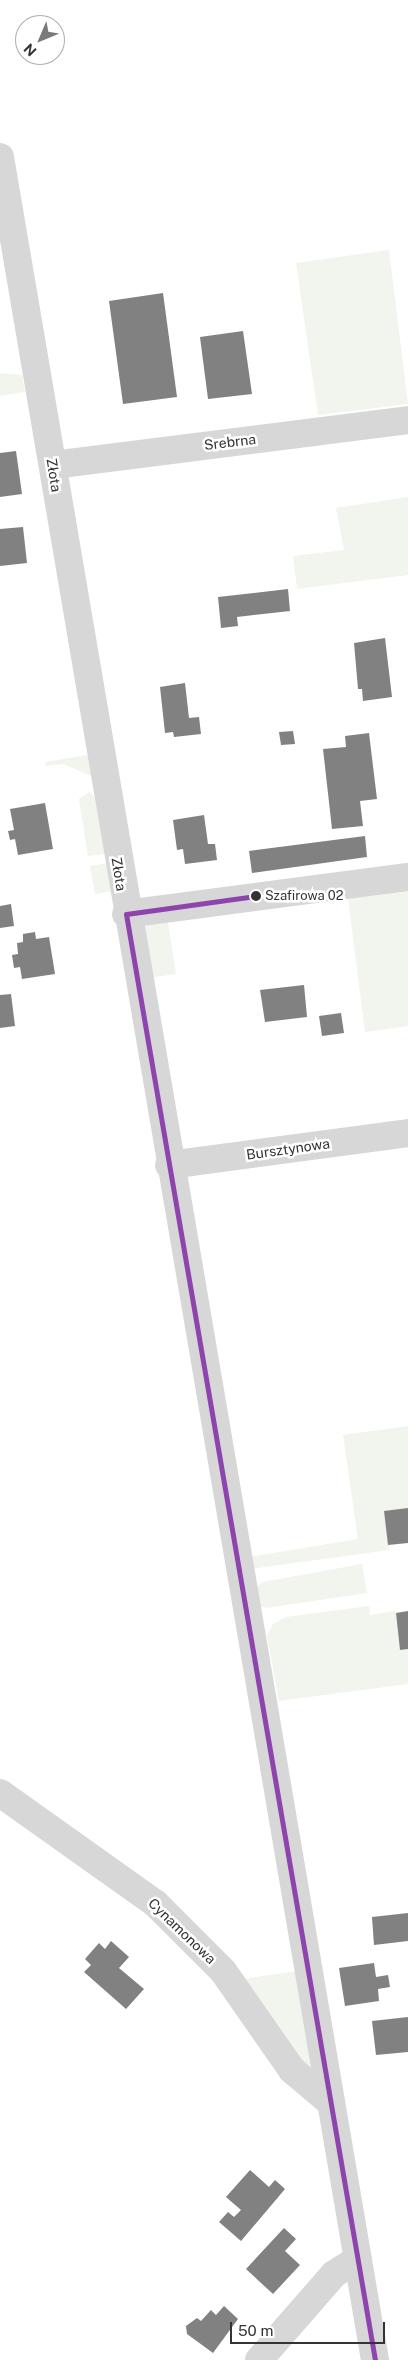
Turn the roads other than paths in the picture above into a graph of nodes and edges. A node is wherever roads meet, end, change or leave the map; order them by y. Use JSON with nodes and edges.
{"nodes":[{"id":1,"x":0,"y":157,"type":"edge"},
{"id":2,"x":408,"y":420,"type":"edge"},
{"id":3,"x":53,"y":465,"type":"junction"},
{"id":4,"x":408,"y":877,"type":"edge"},
{"id":5,"x":126,"y":914,"type":"junction"},
{"id":6,"x":408,"y":1133,"type":"edge"},
{"id":7,"x":169,"y":1165,"type":"junction"},
{"id":8,"x":0,"y":1793,"type":"edge"},
{"id":9,"x":331,"y":2104,"type":"junction"},
{"id":10,"x":358,"y":2259,"type":"junction"},
{"id":11,"x":260,"y":2360,"type":"edge"},
{"id":12,"x":375,"y":2360,"type":"edge"}],
"edges":[{"from":1,"to":3,"type":"street","name":"Złota"},
{"from":2,"to":3,"type":"street","name":"Srebrna"},
{"from":3,"to":5,"type":"street","name":"Złota"},
{"from":4,"to":5,"type":"street"},
{"from":5,"to":7,"type":"street","name":"Złota"},
{"from":6,"to":7,"type":"street","name":"Bursztynowa"},
{"from":7,"to":9,"type":"street","name":"Złota"},
{"from":8,"to":9,"type":"street","name":"Cynamonowa"},
{"from":9,"to":10,"type":"street","name":"Złota"},
{"from":10,"to":11,"type":"street"},
{"from":10,"to":12,"type":"street","name":"Złota"}]}
